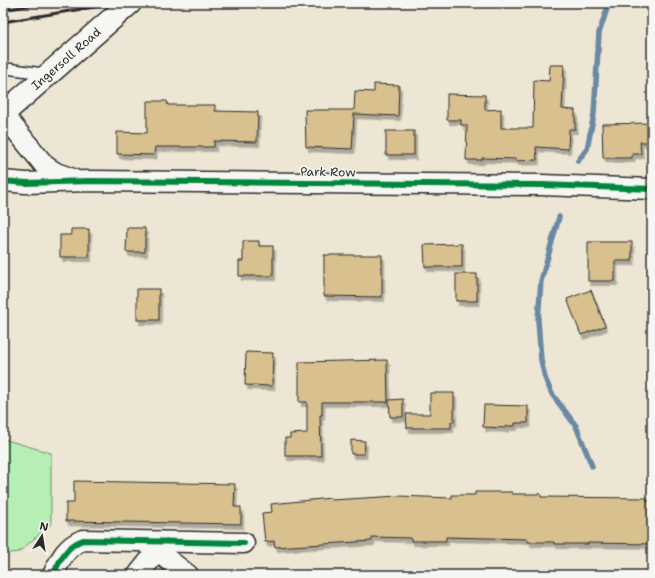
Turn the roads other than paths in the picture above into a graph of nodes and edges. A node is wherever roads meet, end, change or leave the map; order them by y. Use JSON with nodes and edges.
{"nodes":[{"id":1,"x":130,"y":3,"type":"edge"},
{"id":2,"x":3,"y":68,"type":"edge"},
{"id":3,"x":49,"y":74,"type":"junction"},
{"id":4,"x":3,"y":114,"type":"edge"},
{"id":5,"x":3,"y":181,"type":"edge"},
{"id":6,"x":79,"y":181,"type":"junction"},
{"id":7,"x":652,"y":189,"type":"edge"},
{"id":8,"x":244,"y":543,"type":"dead end"},
{"id":9,"x":151,"y":546,"type":"junction"},
{"id":10,"x":53,"y":575,"type":"edge"},
{"id":11,"x":138,"y":575,"type":"edge"},
{"id":12,"x":188,"y":575,"type":"edge"}],
"edges":[{"from":1,"to":3,"type":"main road","name":"Ingersoll Road"},
{"from":2,"to":3,"type":"lane"},
{"from":3,"to":4,"type":"main road","name":"Ingersoll Road"},
{"from":4,"to":6,"type":"street","name":"Park Row"},
{"from":5,"to":6,"type":"street","name":"Park Row"},
{"from":6,"to":7,"type":"street","name":"Park Row"},
{"from":8,"to":9,"type":"street"},
{"from":9,"to":10,"type":"street"},
{"from":9,"to":11,"type":"street"},
{"from":9,"to":12,"type":"street"}]}
